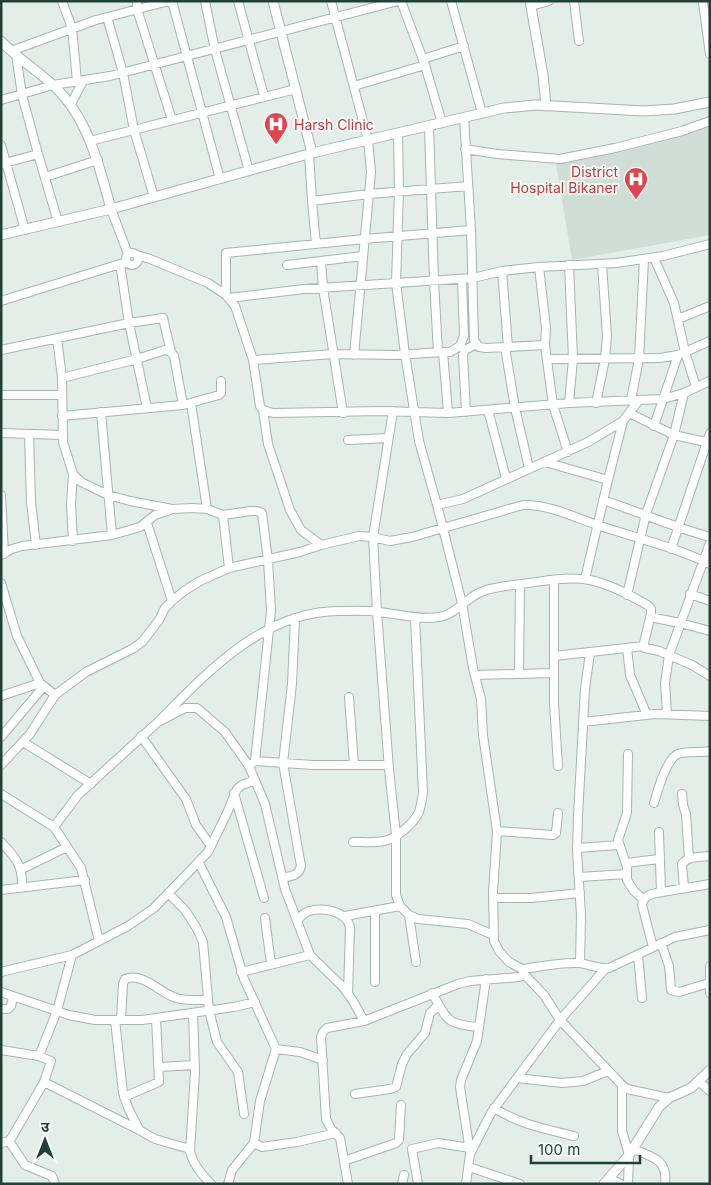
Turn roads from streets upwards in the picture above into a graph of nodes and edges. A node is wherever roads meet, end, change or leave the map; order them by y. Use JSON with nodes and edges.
{"nodes":[{"id":1,"x":62,"y":1,"type":"edge"},
{"id":2,"x":171,"y":1,"type":"edge"},
{"id":3,"x":205,"y":1,"type":"edge"},
{"id":4,"x":238,"y":1,"type":"edge"},
{"id":5,"x":273,"y":1,"type":"edge"},
{"id":6,"x":331,"y":1,"type":"edge"},
{"id":7,"x":400,"y":1,"type":"edge"},
{"id":8,"x":451,"y":1,"type":"edge"},
{"id":9,"x":549,"y":1,"type":"edge"},
{"id":10,"x":574,"y":1,"type":"edge"},
{"id":11,"x":703,"y":2,"type":"edge"},
{"id":12,"x":530,"y":4,"type":"edge"},
{"id":13,"x":137,"y":5,"type":"edge"},
{"id":14,"x":710,"y":11,"type":"edge"},
{"id":15,"x":107,"y":17,"type":"junction"},
{"id":16,"x":336,"y":17,"type":"junction"},
{"id":17,"x":72,"y":28,"type":"junction"},
{"id":18,"x":281,"y":31,"type":"junction"},
{"id":19,"x":1,"y":41,"type":"edge"},
{"id":20,"x":248,"y":41,"type":"junction"},
{"id":21,"x":579,"y":41,"type":"dead end"},
{"id":22,"x":464,"y":46,"type":"junction"},
{"id":23,"x":215,"y":50,"type":"junction"},
{"id":24,"x":13,"y":53,"type":"junction"},
{"id":25,"x":710,"y":54,"type":"edge"},
{"id":26,"x":187,"y":57,"type":"junction"},
{"id":27,"x":424,"y":62,"type":"junction"},
{"id":28,"x":153,"y":65,"type":"junction"},
{"id":29,"x":123,"y":73,"type":"junction"},
{"id":30,"x":80,"y":81,"type":"junction"},
{"id":31,"x":53,"y":86,"type":"junction"},
{"id":32,"x":354,"y":86,"type":"junction"},
{"id":33,"x":296,"y":89,"type":"junction"},
{"id":34,"x":22,"y":95,"type":"junction"},
{"id":35,"x":264,"y":96,"type":"junction"},
{"id":36,"x":1,"y":100,"type":"edge"},
{"id":37,"x":709,"y":102,"type":"edge"},
{"id":38,"x":71,"y":104,"type":"junction"},
{"id":39,"x":232,"y":105,"type":"junction"},
{"id":40,"x":546,"y":106,"type":"junction"},
{"id":41,"x":201,"y":112,"type":"junction"},
{"id":42,"x":482,"y":113,"type":"junction"},
{"id":43,"x":464,"y":118,"type":"junction"},
{"id":44,"x":172,"y":120,"type":"junction"},
{"id":45,"x":710,"y":121,"type":"edge"},
{"id":46,"x":442,"y":122,"type":"junction"},
{"id":47,"x":429,"y":126,"type":"junction"},
{"id":48,"x":134,"y":130,"type":"junction"},
{"id":49,"x":398,"y":133,"type":"junction"},
{"id":50,"x":368,"y":140,"type":"junction"},
{"id":51,"x":90,"y":141,"type":"junction"},
{"id":52,"x":1,"y":145,"type":"edge"},
{"id":53,"x":466,"y":149,"type":"junction"},
{"id":54,"x":310,"y":153,"type":"junction"},
{"id":55,"x":38,"y":154,"type":"junction"},
{"id":56,"x":98,"y":160,"type":"junction"},
{"id":57,"x":4,"y":164,"type":"edge"},
{"id":58,"x":249,"y":170,"type":"junction"},
{"id":59,"x":45,"y":177,"type":"junction"},
{"id":60,"x":220,"y":179,"type":"junction"},
{"id":61,"x":468,"y":186,"type":"junction"},
{"id":62,"x":430,"y":188,"type":"junction"},
{"id":63,"x":399,"y":191,"type":"junction"},
{"id":64,"x":369,"y":194,"type":"junction"},
{"id":65,"x":154,"y":197,"type":"junction"},
{"id":66,"x":312,"y":201,"type":"junction"},
{"id":67,"x":111,"y":209,"type":"junction"},
{"id":68,"x":58,"y":222,"type":"junction"},
{"id":69,"x":26,"y":230,"type":"junction"},
{"id":70,"x":471,"y":230,"type":"junction"},
{"id":71,"x":433,"y":233,"type":"junction"},
{"id":72,"x":1,"y":236,"type":"edge"},
{"id":73,"x":398,"y":236,"type":"junction"},
{"id":74,"x":364,"y":239,"type":"junction"},
{"id":75,"x":316,"y":244,"type":"junction"},
{"id":76,"x":709,"y":246,"type":"edge"},
{"id":77,"x":363,"y":256,"type":"junction"},
{"id":78,"x":654,"y":258,"type":"junction"},
{"id":79,"x":644,"y":259,"type":"junction"},
{"id":80,"x":125,"y":260,"type":"junction"},
{"id":81,"x":321,"y":262,"type":"junction"},
{"id":82,"x":602,"y":264,"type":"junction"},
{"id":83,"x":287,"y":265,"type":"dead end"},
{"id":84,"x":569,"y":265,"type":"junction"},
{"id":85,"x":539,"y":267,"type":"junction"},
{"id":86,"x":502,"y":271,"type":"junction"},
{"id":87,"x":473,"y":278,"type":"junction"},
{"id":88,"x":462,"y":279,"type":"junction"},
{"id":89,"x":434,"y":281,"type":"junction"},
{"id":90,"x":396,"y":283,"type":"junction"},
{"id":91,"x":361,"y":285,"type":"junction"},
{"id":92,"x":323,"y":288,"type":"junction"},
{"id":93,"x":227,"y":296,"type":"junction"},
{"id":94,"x":1,"y":301,"type":"edge"},
{"id":95,"x":710,"y":306,"type":"edge"},
{"id":96,"x":678,"y":319,"type":"junction"},
{"id":97,"x":129,"y":323,"type":"junction"},
{"id":98,"x":57,"y":338,"type":"junction"},
{"id":99,"x":710,"y":341,"type":"edge"},
{"id":100,"x":476,"y":344,"type":"junction"},
{"id":101,"x":545,"y":345,"type":"junction"},
{"id":102,"x":506,"y":347,"type":"junction"},
{"id":103,"x":1,"y":350,"type":"edge"},
{"id":104,"x":171,"y":352,"type":"junction"},
{"id":105,"x":441,"y":352,"type":"junction"},
{"id":106,"x":333,"y":354,"type":"junction"},
{"id":107,"x":405,"y":354,"type":"junction"},
{"id":108,"x":681,"y":354,"type":"junction"},
{"id":109,"x":354,"y":355,"type":"junction"},
{"id":110,"x":137,"y":359,"type":"junction"},
{"id":111,"x":547,"y":359,"type":"junction"},
{"id":112,"x":573,"y":359,"type":"junction"},
{"id":113,"x":605,"y":359,"type":"junction"},
{"id":114,"x":639,"y":359,"type":"junction"},
{"id":115,"x":253,"y":360,"type":"junction"},
{"id":116,"x":62,"y":378,"type":"junction"},
{"id":117,"x":710,"y":380,"type":"edge"},
{"id":118,"x":221,"y":381,"type":"dead end"},
{"id":119,"x":696,"y":387,"type":"junction"},
{"id":120,"x":684,"y":393,"type":"junction"},
{"id":121,"x":1,"y":395,"type":"edge"},
{"id":122,"x":61,"y":395,"type":"junction"},
{"id":123,"x":663,"y":399,"type":"junction"},
{"id":124,"x":635,"y":400,"type":"junction"},
{"id":125,"x":596,"y":402,"type":"junction"},
{"id":126,"x":570,"y":403,"type":"junction"},
{"id":127,"x":187,"y":404,"type":"junction"},
{"id":128,"x":553,"y":405,"type":"junction"},
{"id":129,"x":147,"y":408,"type":"junction"},
{"id":130,"x":516,"y":408,"type":"junction"},
{"id":131,"x":263,"y":410,"type":"junction"},
{"id":132,"x":488,"y":410,"type":"junction"},
{"id":133,"x":393,"y":411,"type":"junction"},
{"id":134,"x":101,"y":412,"type":"junction"},
{"id":135,"x":414,"y":412,"type":"junction"},
{"id":136,"x":466,"y":412,"type":"junction"},
{"id":137,"x":343,"y":413,"type":"junction"},
{"id":138,"x":448,"y":413,"type":"junction"},
{"id":139,"x":629,"y":413,"type":"junction"},
{"id":140,"x":62,"y":416,"type":"junction"},
{"id":141,"x":623,"y":420,"type":"junction"},
{"id":142,"x":654,"y":426,"type":"junction"},
{"id":143,"x":1,"y":433,"type":"edge"},
{"id":144,"x":710,"y":433,"type":"edge"},
{"id":145,"x":29,"y":434,"type":"junction"},
{"id":146,"x":62,"y":435,"type":"junction"},
{"id":147,"x":674,"y":435,"type":"junction"},
{"id":148,"x":388,"y":438,"type":"junction"},
{"id":149,"x":348,"y":440,"type":"dead end"},
{"id":150,"x":708,"y":443,"type":"edge"},
{"id":151,"x":568,"y":452,"type":"junction"},
{"id":152,"x":545,"y":462,"type":"junction"},
{"id":153,"x":529,"y":468,"type":"junction"},
{"id":154,"x":73,"y":474,"type":"junction"},
{"id":155,"x":506,"y":478,"type":"junction"},
{"id":156,"x":608,"y":480,"type":"junction"},
{"id":157,"x":1,"y":495,"type":"edge"},
{"id":158,"x":108,"y":495,"type":"junction"},
{"id":159,"x":603,"y":500,"type":"junction"},
{"id":160,"x":437,"y":505,"type":"junction"},
{"id":161,"x":172,"y":509,"type":"junction"},
{"id":162,"x":207,"y":509,"type":"junction"},
{"id":163,"x":646,"y":514,"type":"junction"},
{"id":164,"x":224,"y":516,"type":"junction"},
{"id":165,"x":147,"y":523,"type":"junction"},
{"id":166,"x":596,"y":525,"type":"junction"},
{"id":167,"x":444,"y":528,"type":"junction"},
{"id":168,"x":679,"y":528,"type":"junction"},
{"id":169,"x":112,"y":535,"type":"junction"},
{"id":170,"x":374,"y":537,"type":"junction"},
{"id":171,"x":710,"y":537,"type":"edge"},
{"id":172,"x":640,"y":538,"type":"junction"},
{"id":173,"x":73,"y":541,"type":"junction"},
{"id":174,"x":710,"y":543,"type":"edge"},
{"id":175,"x":321,"y":544,"type":"junction"},
{"id":176,"x":36,"y":545,"type":"junction"},
{"id":177,"x":672,"y":549,"type":"junction"},
{"id":178,"x":3,"y":554,"type":"edge"},
{"id":179,"x":268,"y":560,"type":"junction"},
{"id":180,"x":706,"y":562,"type":"edge"},
{"id":181,"x":229,"y":568,"type":"junction"},
{"id":182,"x":554,"y":580,"type":"junction"},
{"id":183,"x":585,"y":580,"type":"junction"},
{"id":184,"x":1,"y":583,"type":"edge"},
{"id":185,"x":520,"y":584,"type":"junction"},
{"id":186,"x":690,"y":594,"type":"junction"},
{"id":187,"x":627,"y":595,"type":"junction"},
{"id":188,"x":172,"y":601,"type":"junction"},
{"id":189,"x":710,"y":602,"type":"edge"},
{"id":190,"x":462,"y":603,"type":"junction"},
{"id":191,"x":376,"y":612,"type":"junction"},
{"id":192,"x":415,"y":617,"type":"junction"},
{"id":193,"x":650,"y":617,"type":"junction"},
{"id":194,"x":294,"y":618,"type":"junction"},
{"id":195,"x":680,"y":623,"type":"junction"},
{"id":196,"x":270,"y":627,"type":"junction"},
{"id":197,"x":710,"y":631,"type":"edge"},
{"id":198,"x":644,"y":646,"type":"junction"},
{"id":199,"x":627,"y":648,"type":"junction"},
{"id":200,"x":590,"y":653,"type":"junction"},
{"id":201,"x":669,"y":655,"type":"junction"},
{"id":202,"x":554,"y":656,"type":"junction"},
{"id":203,"x":519,"y":672,"type":"junction"},
{"id":204,"x":554,"y":673,"type":"junction"},
{"id":205,"x":475,"y":674,"type":"junction"},
{"id":206,"x":710,"y":676,"type":"edge"},
{"id":207,"x":42,"y":684,"type":"junction"},
{"id":208,"x":55,"y":695,"type":"junction"},
{"id":209,"x":1,"y":696,"type":"edge"},
{"id":210,"x":349,"y":697,"type":"dead end"},
{"id":211,"x":667,"y":714,"type":"junction"},
{"id":212,"x":647,"y":715,"type":"junction"},
{"id":213,"x":710,"y":716,"type":"edge"},
{"id":214,"x":158,"y":722,"type":"junction"},
{"id":215,"x":583,"y":722,"type":"junction"},
{"id":216,"x":141,"y":736,"type":"junction"},
{"id":217,"x":1,"y":737,"type":"edge"},
{"id":218,"x":23,"y":742,"type":"junction"},
{"id":219,"x":710,"y":751,"type":"edge"},
{"id":220,"x":628,"y":754,"type":"dead end"},
{"id":221,"x":252,"y":763,"type":"junction"},
{"id":222,"x":283,"y":763,"type":"junction"},
{"id":223,"x":1,"y":765,"type":"edge"},
{"id":224,"x":354,"y":765,"type":"junction"},
{"id":225,"x":388,"y":765,"type":"junction"},
{"id":226,"x":558,"y":766,"type":"dead end"},
{"id":227,"x":255,"y":780,"type":"junction"},
{"id":228,"x":91,"y":784,"type":"junction"},
{"id":229,"x":1,"y":794,"type":"edge"},
{"id":230,"x":234,"y":794,"type":"junction"},
{"id":231,"x":682,"y":794,"type":"dead end"},
{"id":232,"x":654,"y":803,"type":"dead end"},
{"id":233,"x":558,"y":812,"type":"dead end"},
{"id":234,"x":54,"y":827,"type":"junction"},
{"id":235,"x":497,"y":831,"type":"junction"},
{"id":236,"x":660,"y":832,"type":"dead end"},
{"id":237,"x":396,"y":836,"type":"junction"},
{"id":238,"x":1,"y":842,"type":"edge"},
{"id":239,"x":353,"y":842,"type":"dead end"},
{"id":240,"x":619,"y":845,"type":"junction"},
{"id":241,"x":211,"y":846,"type":"junction"},
{"id":242,"x":67,"y":847,"type":"junction"},
{"id":243,"x":578,"y":848,"type":"junction"},
{"id":244,"x":710,"y":856,"type":"edge"},
{"id":245,"x":689,"y":858,"type":"junction"},
{"id":246,"x":659,"y":860,"type":"junction"},
{"id":247,"x":199,"y":863,"type":"junction"},
{"id":248,"x":626,"y":863,"type":"junction"},
{"id":249,"x":22,"y":869,"type":"junction"},
{"id":250,"x":627,"y":874,"type":"junction"},
{"id":251,"x":579,"y":877,"type":"junction"},
{"id":252,"x":282,"y":878,"type":"junction"},
{"id":253,"x":85,"y":880,"type":"junction"},
{"id":254,"x":710,"y":884,"type":"edge"},
{"id":255,"x":22,"y":887,"type":"junction"},
{"id":256,"x":684,"y":888,"type":"junction"},
{"id":257,"x":1,"y":890,"type":"edge"},
{"id":258,"x":661,"y":892,"type":"junction"},
{"id":259,"x":168,"y":893,"type":"junction"},
{"id":260,"x":580,"y":893,"type":"junction"},
{"id":261,"x":264,"y":898,"type":"dead end"},
{"id":262,"x":493,"y":898,"type":"junction"},
{"id":263,"x":643,"y":899,"type":"junction"},
{"id":264,"x":400,"y":906,"type":"junction"},
{"id":265,"x":375,"y":911,"type":"junction"},
{"id":266,"x":409,"y":915,"type":"junction"},
{"id":267,"x":345,"y":916,"type":"junction"},
{"id":268,"x":264,"y":918,"type":"dead end"},
{"id":269,"x":297,"y":921,"type":"junction"},
{"id":270,"x":710,"y":930,"type":"edge"},
{"id":271,"x":492,"y":935,"type":"junction"},
{"id":272,"x":99,"y":941,"type":"junction"},
{"id":273,"x":661,"y":943,"type":"junction"},
{"id":274,"x":653,"y":947,"type":"junction"},
{"id":275,"x":72,"y":955,"type":"junction"},
{"id":276,"x":310,"y":955,"type":"junction"},
{"id":277,"x":638,"y":955,"type":"junction"},
{"id":278,"x":416,"y":962,"type":"dead end"},
{"id":279,"x":580,"y":963,"type":"junction"},
{"id":280,"x":271,"y":964,"type":"junction"},
{"id":281,"x":710,"y":966,"type":"edge"},
{"id":282,"x":606,"y":968,"type":"junction"},
{"id":283,"x":1,"y":972,"type":"edge"},
{"id":284,"x":241,"y":972,"type":"junction"},
{"id":285,"x":524,"y":972,"type":"junction"},
{"id":286,"x":486,"y":979,"type":"junction"},
{"id":287,"x":375,"y":982,"type":"dead end"},
{"id":288,"x":709,"y":983,"type":"edge"},
{"id":289,"x":1,"y":992,"type":"edge"},
{"id":290,"x":432,"y":993,"type":"junction"},
{"id":291,"x":710,"y":993,"type":"edge"},
{"id":292,"x":348,"y":994,"type":"junction"},
{"id":293,"x":13,"y":997,"type":"junction"},
{"id":294,"x":642,"y":998,"type":"dead end"},
{"id":295,"x":208,"y":1000,"type":"junction"},
{"id":296,"x":255,"y":1002,"type":"junction"},
{"id":297,"x":439,"y":1005,"type":"junction"},
{"id":298,"x":1,"y":1009,"type":"edge"},
{"id":299,"x":209,"y":1010,"type":"junction"},
{"id":300,"x":57,"y":1011,"type":"junction"},
{"id":301,"x":194,"y":1013,"type":"junction"},
{"id":302,"x":156,"y":1018,"type":"junction"},
{"id":303,"x":118,"y":1020,"type":"junction"},
{"id":304,"x":560,"y":1020,"type":"junction"},
{"id":305,"x":364,"y":1021,"type":"junction"},
{"id":306,"x":478,"y":1027,"type":"junction"},
{"id":307,"x":276,"y":1049,"type":"junction"},
{"id":308,"x":1,"y":1050,"type":"edge"},
{"id":309,"x":40,"y":1056,"type":"junction"},
{"id":310,"x":323,"y":1060,"type":"junction"},
{"id":311,"x":195,"y":1065,"type":"junction"},
{"id":312,"x":159,"y":1067,"type":"junction"},
{"id":313,"x":710,"y":1070,"type":"edge"},
{"id":314,"x":608,"y":1071,"type":"junction"},
{"id":315,"x":517,"y":1078,"type":"junction"},
{"id":316,"x":698,"y":1081,"type":"junction"},
{"id":317,"x":44,"y":1082,"type":"junction"},
{"id":318,"x":622,"y":1085,"type":"junction"},
{"id":319,"x":710,"y":1092,"type":"edge"},
{"id":320,"x":355,"y":1094,"type":"dead end"},
{"id":321,"x":124,"y":1096,"type":"junction"},
{"id":322,"x":669,"y":1098,"type":"junction"},
{"id":323,"x":401,"y":1105,"type":"dead end"},
{"id":324,"x":494,"y":1108,"type":"junction"},
{"id":325,"x":244,"y":1114,"type":"dead end"},
{"id":326,"x":140,"y":1130,"type":"junction"},
{"id":327,"x":336,"y":1132,"type":"junction"},
{"id":328,"x":574,"y":1136,"type":"dead end"},
{"id":329,"x":5,"y":1142,"type":"edge"},
{"id":330,"x":254,"y":1143,"type":"junction"},
{"id":331,"x":190,"y":1149,"type":"junction"},
{"id":332,"x":470,"y":1151,"type":"junction"},
{"id":333,"x":631,"y":1152,"type":"junction"},
{"id":334,"x":344,"y":1161,"type":"junction"},
{"id":335,"x":469,"y":1167,"type":"junction"},
{"id":336,"x":404,"y":1175,"type":"dead end"},
{"id":337,"x":606,"y":1181,"type":"edge"},
{"id":338,"x":55,"y":1184,"type":"edge"},
{"id":339,"x":211,"y":1184,"type":"edge"},
{"id":340,"x":228,"y":1184,"type":"edge"},
{"id":341,"x":348,"y":1184,"type":"edge"},
{"id":342,"x":402,"y":1184,"type":"edge"},
{"id":343,"x":418,"y":1184,"type":"edge"},
{"id":344,"x":466,"y":1184,"type":"edge"},
{"id":345,"x":520,"y":1184,"type":"edge"},
{"id":346,"x":621,"y":1184,"type":"edge"},
{"id":347,"x":628,"y":1184,"type":"edge"},
{"id":348,"x":665,"y":1184,"type":"edge"}],
"edges":[{"from":1,"to":17,"type":"street"},
{"from":2,"to":13,"type":"street"},
{"from":2,"to":26,"type":"street"},
{"from":3,"to":23,"type":"street"},
{"from":4,"to":20,"type":"street"},
{"from":5,"to":18,"type":"street"},
{"from":6,"to":16,"type":"street"},
{"from":7,"to":16,"type":"street"},
{"from":7,"to":27,"type":"street"},
{"from":8,"to":22,"type":"street"},
{"from":9,"to":12,"type":"street"},
{"from":10,"to":21,"type":"street"},
{"from":11,"to":14,"type":"street"},
{"from":11,"to":25,"type":"street"},
{"from":12,"to":40,"type":"street"},
{"from":13,"to":15,"type":"street"},
{"from":13,"to":28,"type":"street"},
{"from":15,"to":17,"type":"street"},
{"from":15,"to":29,"type":"street"},
{"from":16,"to":18,"type":"street"},
{"from":16,"to":32,"type":"street"},
{"from":17,"to":24,"type":"street"},
{"from":17,"to":30,"type":"street"},
{"from":18,"to":20,"type":"street"},
{"from":18,"to":33,"type":"street"},
{"from":19,"to":24,"type":"street"},
{"from":20,"to":23,"type":"street"},
{"from":20,"to":35,"type":"street"},
{"from":22,"to":27,"type":"street"},
{"from":22,"to":42,"type":"street"},
{"from":23,"to":26,"type":"street"},
{"from":23,"to":39,"type":"street"},
{"from":24,"to":31,"type":"street"},
{"from":24,"to":34,"type":"street"},
{"from":26,"to":28,"type":"street"},
{"from":26,"to":41,"type":"street"},
{"from":27,"to":32,"type":"street"},
{"from":27,"to":46,"type":"street"},
{"from":28,"to":29,"type":"street"},
{"from":28,"to":44,"type":"street"},
{"from":29,"to":30,"type":"street"},
{"from":29,"to":48,"type":"street"},
{"from":30,"to":31,"type":"street"},
{"from":30,"to":38,"type":"street"},
{"from":31,"to":34,"type":"street"},
{"from":31,"to":38,"type":"street"},
{"from":32,"to":50,"type":"street"},
{"from":33,"to":35,"type":"street"},
{"from":33,"to":54,"type":"street"},
{"from":34,"to":36,"type":"street"},
{"from":34,"to":55,"type":"street"},
{"from":35,"to":39,"type":"street"},
{"from":37,"to":40,"type":"street"},
{"from":38,"to":51,"type":"street"},
{"from":39,"to":41,"type":"street"},
{"from":39,"to":58,"type":"street"},
{"from":40,"to":42,"type":"street"},
{"from":41,"to":44,"type":"street"},
{"from":41,"to":60,"type":"street"},
{"from":42,"to":43,"type":"street"},
{"from":43,"to":46,"type":"street"},
{"from":43,"to":53,"type":"street"},
{"from":44,"to":48,"type":"street"},
{"from":45,"to":53,"type":"street"},
{"from":46,"to":47,"type":"street"},
{"from":47,"to":49,"type":"street"},
{"from":47,"to":62,"type":"street"},
{"from":48,"to":51,"type":"street"},
{"from":48,"to":65,"type":"street"},
{"from":49,"to":50,"type":"street"},
{"from":49,"to":63,"type":"street"},
{"from":50,"to":54,"type":"street"},
{"from":50,"to":64,"type":"street"},
{"from":51,"to":56,"type":"street"},
{"from":52,"to":57,"type":"street"},
{"from":53,"to":61,"type":"street"},
{"from":54,"to":58,"type":"street"},
{"from":54,"to":66,"type":"street"},
{"from":55,"to":57,"type":"street"},
{"from":55,"to":59,"type":"street"},
{"from":56,"to":59,"type":"street"},
{"from":56,"to":67,"type":"street"},
{"from":57,"to":69,"type":"street"},
{"from":58,"to":60,"type":"street"},
{"from":59,"to":68,"type":"street"},
{"from":60,"to":65,"type":"street"},
{"from":61,"to":62,"type":"street"},
{"from":61,"to":70,"type":"street"},
{"from":62,"to":63,"type":"street"},
{"from":62,"to":71,"type":"street"},
{"from":63,"to":64,"type":"street"},
{"from":63,"to":73,"type":"street"},
{"from":64,"to":66,"type":"street"},
{"from":64,"to":74,"type":"street"},
{"from":65,"to":67,"type":"street"},
{"from":66,"to":75,"type":"street"},
{"from":67,"to":68,"type":"street"},
{"from":67,"to":80,"type":"street"},
{"from":68,"to":69,"type":"street"},
{"from":69,"to":72,"type":"street"},
{"from":70,"to":71,"type":"street"},
{"from":70,"to":87,"type":"street"},
{"from":71,"to":73,"type":"street"},
{"from":71,"to":89,"type":"street"},
{"from":73,"to":74,"type":"street"},
{"from":73,"to":90,"type":"street"},
{"from":74,"to":75,"type":"street"},
{"from":74,"to":77,"type":"street"},
{"from":75,"to":93,"type":"street"},
{"from":76,"to":78,"type":"street"},
{"from":77,"to":81,"type":"street"},
{"from":77,"to":91,"type":"street"},
{"from":78,"to":79,"type":"street"},
{"from":78,"to":96,"type":"street"},
{"from":79,"to":82,"type":"street"},
{"from":79,"to":114,"type":"street"},
{"from":80,"to":93,"type":"street"},
{"from":80,"to":94,"type":"street"},
{"from":80,"to":97,"type":"street"},
{"from":81,"to":83,"type":"street"},
{"from":81,"to":92,"type":"street"},
{"from":82,"to":84,"type":"street"},
{"from":82,"to":113,"type":"street"},
{"from":84,"to":85,"type":"street"},
{"from":84,"to":112,"type":"street"},
{"from":85,"to":86,"type":"street"},
{"from":85,"to":101,"type":"street"},
{"from":86,"to":87,"type":"street"},
{"from":86,"to":102,"type":"street"},
{"from":87,"to":88,"type":"street"},
{"from":87,"to":100,"type":"street"},
{"from":88,"to":89,"type":"street"},
{"from":88,"to":105,"type":"street"},
{"from":89,"to":90,"type":"street"},
{"from":89,"to":105,"type":"street"},
{"from":90,"to":91,"type":"street"},
{"from":90,"to":107,"type":"street"},
{"from":91,"to":92,"type":"street"},
{"from":91,"to":109,"type":"street"},
{"from":92,"to":93,"type":"street"},
{"from":92,"to":106,"type":"street"},
{"from":93,"to":115,"type":"street"},
{"from":95,"to":96,"type":"street"},
{"from":96,"to":108,"type":"street"},
{"from":97,"to":98,"type":"street"},
{"from":97,"to":104,"type":"street"},
{"from":97,"to":110,"type":"street"},
{"from":98,"to":103,"type":"street"},
{"from":98,"to":116,"type":"street"},
{"from":99,"to":108,"type":"street"},
{"from":100,"to":102,"type":"street"},
{"from":100,"to":136,"type":"street"},
{"from":101,"to":102,"type":"street"},
{"from":101,"to":111,"type":"street"},
{"from":102,"to":130,"type":"street"},
{"from":104,"to":110,"type":"street"},
{"from":104,"to":127,"type":"street"},
{"from":105,"to":107,"type":"street"},
{"from":105,"to":138,"type":"street"},
{"from":106,"to":109,"type":"street"},
{"from":106,"to":115,"type":"street"},
{"from":106,"to":137,"type":"street"},
{"from":107,"to":109,"type":"street"},
{"from":107,"to":135,"type":"street"},
{"from":108,"to":114,"type":"street"},
{"from":108,"to":119,"type":"street"},
{"from":108,"to":123,"type":"street"},
{"from":110,"to":116,"type":"street"},
{"from":110,"to":129,"type":"street"},
{"from":111,"to":112,"type":"street"},
{"from":111,"to":128,"type":"street"},
{"from":112,"to":113,"type":"street"},
{"from":112,"to":126,"type":"street"},
{"from":113,"to":114,"type":"street"},
{"from":113,"to":125,"type":"street"},
{"from":114,"to":124,"type":"street"},
{"from":115,"to":131,"type":"street"},
{"from":116,"to":122,"type":"street"},
{"from":117,"to":119,"type":"street"},
{"from":118,"to":127,"type":"street"},
{"from":119,"to":120,"type":"street"},
{"from":120,"to":123,"type":"street"},
{"from":120,"to":147,"type":"street"},
{"from":121,"to":122,"type":"street"},
{"from":122,"to":140,"type":"street"},
{"from":123,"to":124,"type":"street"},
{"from":123,"to":142,"type":"street"},
{"from":124,"to":125,"type":"street"},
{"from":124,"to":139,"type":"street"},
{"from":125,"to":126,"type":"street"},
{"from":126,"to":128,"type":"street"},
{"from":127,"to":129,"type":"street"},
{"from":127,"to":162,"type":"street"},
{"from":128,"to":130,"type":"street"},
{"from":128,"to":151,"type":"street"},
{"from":129,"to":134,"type":"street"},
{"from":130,"to":132,"type":"street"},
{"from":130,"to":153,"type":"street"},
{"from":131,"to":137,"type":"street"},
{"from":131,"to":175,"type":"street"},
{"from":132,"to":136,"type":"street"},
{"from":132,"to":155,"type":"street"},
{"from":133,"to":135,"type":"street"},
{"from":133,"to":137,"type":"street"},
{"from":133,"to":148,"type":"street"},
{"from":134,"to":140,"type":"street"},
{"from":134,"to":158,"type":"street"},
{"from":135,"to":138,"type":"street"},
{"from":135,"to":160,"type":"street"},
{"from":136,"to":138,"type":"street"},
{"from":139,"to":141,"type":"street"},
{"from":139,"to":142,"type":"street"},
{"from":140,"to":146,"type":"street"},
{"from":141,"to":151,"type":"street"},
{"from":141,"to":156,"type":"street"},
{"from":142,"to":147,"type":"street"},
{"from":143,"to":145,"type":"street"},
{"from":144,"to":150,"type":"street"},
{"from":145,"to":146,"type":"street"},
{"from":145,"to":176,"type":"street"},
{"from":146,"to":154,"type":"street"},
{"from":147,"to":150,"type":"street"},
{"from":147,"to":163,"type":"street"},
{"from":148,"to":149,"type":"street"},
{"from":148,"to":170,"type":"street"},
{"from":150,"to":168,"type":"street"},
{"from":151,"to":152,"type":"street"},
{"from":152,"to":153,"type":"street"},
{"from":152,"to":156,"type":"street"},
{"from":153,"to":155,"type":"street"},
{"from":154,"to":158,"type":"street"},
{"from":154,"to":173,"type":"street"},
{"from":155,"to":160,"type":"street"},
{"from":156,"to":159,"type":"street"},
{"from":157,"to":178,"type":"street"},
{"from":158,"to":161,"type":"street"},
{"from":158,"to":169,"type":"street"},
{"from":159,"to":163,"type":"street"},
{"from":159,"to":166,"type":"street"},
{"from":160,"to":167,"type":"street"},
{"from":161,"to":162,"type":"street"},
{"from":161,"to":165,"type":"street"},
{"from":162,"to":164,"type":"street"},
{"from":163,"to":168,"type":"street"},
{"from":163,"to":172,"type":"street"},
{"from":164,"to":179,"type":"street"},
{"from":164,"to":181,"type":"street"},
{"from":165,"to":169,"type":"street"},
{"from":165,"to":188,"type":"street"},
{"from":166,"to":167,"type":"street"},
{"from":166,"to":172,"type":"street"},
{"from":166,"to":183,"type":"street"},
{"from":167,"to":170,"type":"street"},
{"from":167,"to":190,"type":"street"},
{"from":168,"to":171,"type":"street"},
{"from":168,"to":177,"type":"street"},
{"from":169,"to":173,"type":"street"},
{"from":170,"to":175,"type":"street"},
{"from":170,"to":191,"type":"street"},
{"from":172,"to":177,"type":"street"},
{"from":172,"to":187,"type":"street"},
{"from":173,"to":176,"type":"street"},
{"from":174,"to":180,"type":"street"},
{"from":175,"to":179,"type":"street"},
{"from":176,"to":178,"type":"street"},
{"from":177,"to":180,"type":"street"},
{"from":179,"to":181,"type":"street"},
{"from":179,"to":196,"type":"street"},
{"from":180,"to":186,"type":"street"},
{"from":181,"to":188,"type":"street"},
{"from":182,"to":183,"type":"street"},
{"from":182,"to":185,"type":"street"},
{"from":182,"to":202,"type":"street"},
{"from":183,"to":187,"type":"street"},
{"from":184,"to":207,"type":"street"},
{"from":185,"to":190,"type":"street"},
{"from":185,"to":203,"type":"street"},
{"from":186,"to":189,"type":"street"},
{"from":186,"to":195,"type":"street"},
{"from":187,"to":193,"type":"street"},
{"from":188,"to":208,"type":"street"},
{"from":190,"to":192,"type":"street"},
{"from":190,"to":205,"type":"street"},
{"from":191,"to":192,"type":"street"},
{"from":191,"to":194,"type":"street"},
{"from":191,"to":225,"type":"street"},
{"from":192,"to":237,"type":"street"},
{"from":193,"to":195,"type":"street"},
{"from":193,"to":198,"type":"street"},
{"from":194,"to":196,"type":"street"},
{"from":194,"to":222,"type":"street"},
{"from":195,"to":197,"type":"street"},
{"from":195,"to":201,"type":"street"},
{"from":196,"to":214,"type":"street"},
{"from":196,"to":221,"type":"street"},
{"from":198,"to":199,"type":"street"},
{"from":198,"to":201,"type":"street"},
{"from":199,"to":200,"type":"street"},
{"from":199,"to":212,"type":"street"},
{"from":200,"to":202,"type":"street"},
{"from":200,"to":215,"type":"street"},
{"from":201,"to":206,"type":"street"},
{"from":201,"to":211,"type":"street"},
{"from":202,"to":204,"type":"street"},
{"from":203,"to":204,"type":"street"},
{"from":203,"to":205,"type":"street"},
{"from":204,"to":226,"type":"street"},
{"from":205,"to":235,"type":"street"},
{"from":207,"to":208,"type":"street"},
{"from":207,"to":209,"type":"street"},
{"from":207,"to":217,"type":"street"},
{"from":208,"to":218,"type":"street"},
{"from":210,"to":224,"type":"street"},
{"from":211,"to":212,"type":"street"},
{"from":211,"to":213,"type":"street"},
{"from":212,"to":215,"type":"street"},
{"from":214,"to":216,"type":"street"},
{"from":214,"to":221,"type":"street"},
{"from":215,"to":243,"type":"street"},
{"from":216,"to":228,"type":"street"},
{"from":216,"to":241,"type":"street"},
{"from":218,"to":223,"type":"street"},
{"from":218,"to":228,"type":"street"},
{"from":219,"to":232,"type":"street"},
{"from":220,"to":240,"type":"street"},
{"from":221,"to":222,"type":"street"},
{"from":221,"to":227,"type":"street"},
{"from":222,"to":224,"type":"street"},
{"from":222,"to":252,"type":"street"},
{"from":224,"to":225,"type":"street"},
{"from":225,"to":237,"type":"street"},
{"from":227,"to":230,"type":"street"},
{"from":227,"to":252,"type":"street"},
{"from":228,"to":234,"type":"street"},
{"from":229,"to":234,"type":"street"},
{"from":230,"to":241,"type":"street"},
{"from":230,"to":261,"type":"street"},
{"from":231,"to":245,"type":"street"},
{"from":233,"to":235,"type":"street"},
{"from":234,"to":242,"type":"street"},
{"from":235,"to":262,"type":"street"},
{"from":236,"to":246,"type":"street"},
{"from":237,"to":239,"type":"street"},
{"from":237,"to":264,"type":"street"},
{"from":238,"to":249,"type":"street"},
{"from":240,"to":243,"type":"street"},
{"from":240,"to":248,"type":"street"},
{"from":241,"to":247,"type":"street"},
{"from":242,"to":249,"type":"street"},
{"from":242,"to":253,"type":"street"},
{"from":243,"to":251,"type":"street"},
{"from":244,"to":245,"type":"street"},
{"from":245,"to":256,"type":"street"},
{"from":246,"to":248,"type":"street"},
{"from":246,"to":258,"type":"street"},
{"from":247,"to":259,"type":"street"},
{"from":247,"to":284,"type":"street"},
{"from":248,"to":250,"type":"street"},
{"from":249,"to":255,"type":"street"},
{"from":250,"to":251,"type":"street"},
{"from":250,"to":263,"type":"street"},
{"from":251,"to":260,"type":"street"},
{"from":252,"to":269,"type":"street"},
{"from":253,"to":255,"type":"street"},
{"from":253,"to":272,"type":"street"},
{"from":254,"to":256,"type":"street"},
{"from":255,"to":257,"type":"street"},
{"from":256,"to":258,"type":"street"},
{"from":258,"to":263,"type":"street"},
{"from":259,"to":272,"type":"street"},
{"from":259,"to":295,"type":"street"},
{"from":260,"to":262,"type":"street"},
{"from":260,"to":279,"type":"street"},
{"from":262,"to":271,"type":"street"},
{"from":263,"to":274,"type":"street"},
{"from":264,"to":265,"type":"street"},
{"from":264,"to":266,"type":"street"},
{"from":265,"to":267,"type":"street"},
{"from":265,"to":287,"type":"street"},
{"from":266,"to":271,"type":"street"},
{"from":266,"to":278,"type":"street"},
{"from":267,"to":269,"type":"street"},
{"from":267,"to":292,"type":"street"},
{"from":268,"to":280,"type":"street"},
{"from":269,"to":276,"type":"street"},
{"from":270,"to":273,"type":"street"},
{"from":271,"to":285,"type":"street"},
{"from":272,"to":275,"type":"street"},
{"from":273,"to":274,"type":"street"},
{"from":273,"to":288,"type":"street"},
{"from":274,"to":277,"type":"street"},
{"from":275,"to":283,"type":"street"},
{"from":275,"to":300,"type":"street"},
{"from":276,"to":280,"type":"street"},
{"from":276,"to":292,"type":"street"},
{"from":277,"to":282,"type":"street"},
{"from":277,"to":294,"type":"street"},
{"from":279,"to":282,"type":"street"},
{"from":279,"to":285,"type":"street"},
{"from":280,"to":284,"type":"street"},
{"from":281,"to":288,"type":"street"},
{"from":282,"to":304,"type":"street"},
{"from":284,"to":296,"type":"street"},
{"from":285,"to":286,"type":"street"},
{"from":285,"to":304,"type":"street"},
{"from":286,"to":290,"type":"street"},
{"from":286,"to":306,"type":"street"},
{"from":288,"to":291,"type":"street"},
{"from":289,"to":293,"type":"street"},
{"from":290,"to":297,"type":"street"},
{"from":290,"to":305,"type":"street"},
{"from":292,"to":305,"type":"street"},
{"from":293,"to":298,"type":"street"},
{"from":293,"to":300,"type":"street"},
{"from":295,"to":299,"type":"street"},
{"from":295,"to":303,"type":"street"},
{"from":296,"to":299,"type":"street"},
{"from":296,"to":307,"type":"street"},
{"from":297,"to":306,"type":"street"},
{"from":297,"to":320,"type":"street"},
{"from":299,"to":301,"type":"street"},
{"from":299,"to":325,"type":"street"},
{"from":300,"to":303,"type":"street"},
{"from":300,"to":309,"type":"street"},
{"from":301,"to":302,"type":"street"},
{"from":301,"to":311,"type":"street"},
{"from":302,"to":303,"type":"street"},
{"from":302,"to":312,"type":"street"},
{"from":303,"to":321,"type":"street"},
{"from":304,"to":314,"type":"street"},
{"from":304,"to":315,"type":"street"},
{"from":305,"to":310,"type":"street"},
{"from":306,"to":332,"type":"street"},
{"from":307,"to":310,"type":"street"},
{"from":307,"to":330,"type":"street"},
{"from":308,"to":309,"type":"street"},
{"from":309,"to":317,"type":"street"},
{"from":310,"to":327,"type":"street"},
{"from":311,"to":312,"type":"street"},
{"from":311,"to":331,"type":"street"},
{"from":312,"to":321,"type":"street"},
{"from":313,"to":316,"type":"street"},
{"from":314,"to":315,"type":"street"},
{"from":314,"to":318,"type":"street"},
{"from":315,"to":324,"type":"street"},
{"from":316,"to":319,"type":"street"},
{"from":316,"to":322,"type":"street"},
{"from":317,"to":326,"type":"street"},
{"from":317,"to":329,"type":"street"},
{"from":318,"to":322,"type":"street"},
{"from":318,"to":333,"type":"street"},
{"from":321,"to":326,"type":"street"},
{"from":322,"to":333,"type":"street"},
{"from":323,"to":334,"type":"street"},
{"from":324,"to":328,"type":"street"},
{"from":324,"to":332,"type":"street"},
{"from":326,"to":331,"type":"street"},
{"from":327,"to":330,"type":"street"},
{"from":327,"to":334,"type":"street"},
{"from":329,"to":338,"type":"street"},
{"from":330,"to":340,"type":"street"},
{"from":331,"to":339,"type":"street"},
{"from":332,"to":335,"type":"street"},
{"from":332,"to":343,"type":"street"},
{"from":333,"to":337,"type":"street"},
{"from":333,"to":347,"type":"street"},
{"from":333,"to":348,"type":"street"},
{"from":334,"to":341,"type":"street"},
{"from":335,"to":344,"type":"street"},
{"from":335,"to":345,"type":"street"},
{"from":336,"to":342,"type":"street"},
{"from":337,"to":346,"type":"street"}]}
